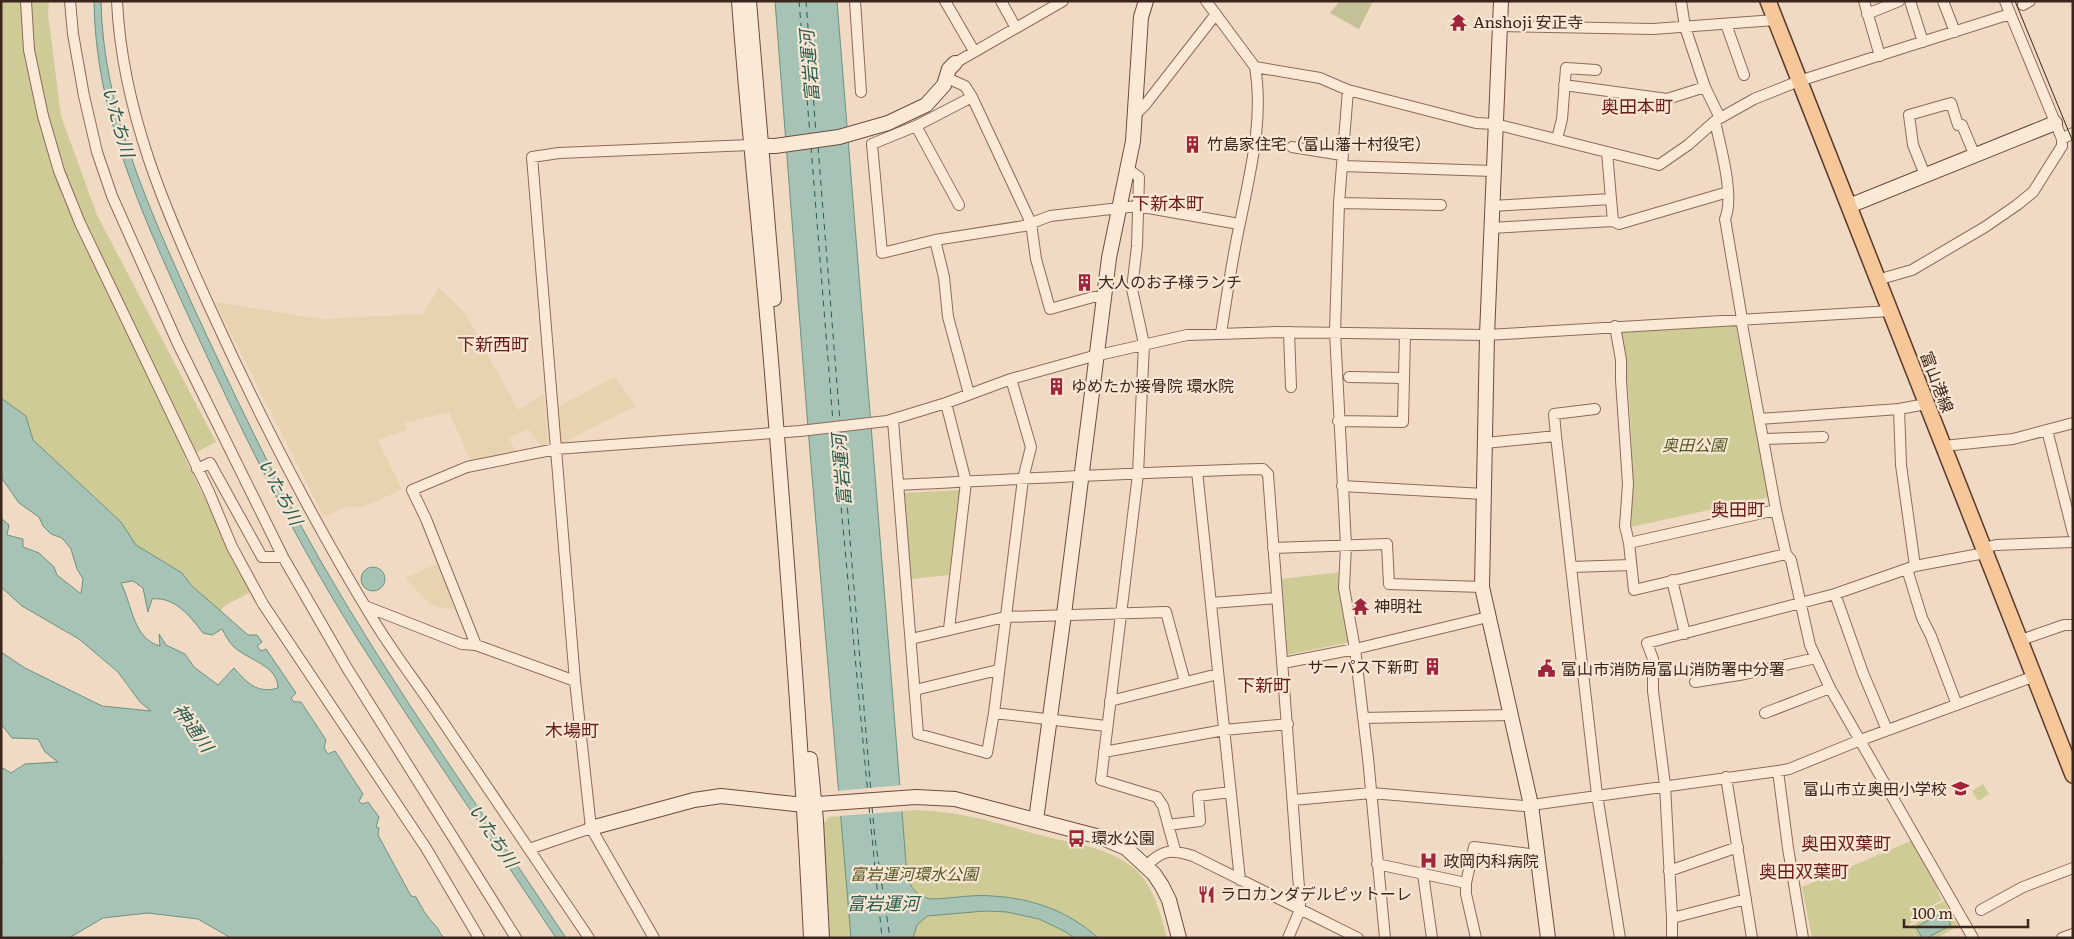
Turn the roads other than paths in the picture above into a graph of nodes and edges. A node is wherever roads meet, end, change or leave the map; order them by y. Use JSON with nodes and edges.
{"nodes":[{"id":1,"x":26,"y":1,"type":"edge"},
{"id":2,"x":70,"y":1,"type":"edge"},
{"id":3,"x":116,"y":1,"type":"edge"},
{"id":4,"x":739,"y":1,"type":"edge"},
{"id":5,"x":750,"y":1,"type":"edge"},
{"id":6,"x":855,"y":1,"type":"edge"},
{"id":7,"x":944,"y":1,"type":"edge"},
{"id":8,"x":1001,"y":1,"type":"edge"},
{"id":9,"x":1146,"y":1,"type":"edge"},
{"id":10,"x":1206,"y":1,"type":"edge"},
{"id":11,"x":1501,"y":1,"type":"edge"},
{"id":12,"x":1681,"y":1,"type":"edge"},
{"id":13,"x":1768,"y":1,"type":"edge"},
{"id":14,"x":1864,"y":1,"type":"edge"},
{"id":15,"x":1899,"y":1,"type":"edge"},
{"id":16,"x":1910,"y":1,"type":"edge"},
{"id":17,"x":1943,"y":1,"type":"edge"},
{"id":18,"x":2005,"y":1,"type":"edge"},
{"id":19,"x":1060,"y":2,"type":"edge"},
{"id":20,"x":1216,"y":14,"type":"junction"},
{"id":21,"x":1867,"y":14,"type":"junction"},
{"id":22,"x":2010,"y":14,"type":"junction"},
{"id":23,"x":1775,"y":20,"type":"junction"},
{"id":24,"x":1726,"y":24,"type":"junction"},
{"id":25,"x":1500,"y":26,"type":"junction"},
{"id":26,"x":1685,"y":27,"type":"junction"},
{"id":27,"x":1016,"y":28,"type":"junction"},
{"id":28,"x":1956,"y":32,"type":"junction"},
{"id":29,"x":1923,"y":42,"type":"junction"},
{"id":30,"x":974,"y":51,"type":"junction"},
{"id":31,"x":1880,"y":56,"type":"junction"},
{"id":32,"x":955,"y":63,"type":"joint"},
{"id":33,"x":1254,"y":67,"type":"junction"},
{"id":34,"x":1596,"y":70,"type":"dead end"},
{"id":35,"x":1744,"y":75,"type":"dead end"},
{"id":36,"x":947,"y":78,"type":"junction"},
{"id":37,"x":1799,"y":81,"type":"junction"},
{"id":38,"x":1564,"y":85,"type":"junction"},
{"id":39,"x":1705,"y":87,"type":"junction"},
{"id":40,"x":1348,"y":90,"type":"junction"},
{"id":41,"x":861,"y":92,"type":"dead end"},
{"id":42,"x":972,"y":97,"type":"junction"},
{"id":43,"x":1135,"y":115,"type":"junction"},
{"id":44,"x":1717,"y":119,"type":"junction"},
{"id":45,"x":2055,"y":123,"type":"junction"},
{"id":46,"x":1495,"y":124,"type":"junction"},
{"id":47,"x":916,"y":126,"type":"junction"},
{"id":48,"x":2073,"y":134,"type":"edge"},
{"id":49,"x":1556,"y":139,"type":"junction"},
{"id":50,"x":2062,"y":139,"type":"junction"},
{"id":51,"x":762,"y":146,"type":"junction"},
{"id":52,"x":1292,"y":147,"type":"dead end"},
{"id":53,"x":1607,"y":152,"type":"junction"},
{"id":54,"x":1342,"y":155,"type":"junction"},
{"id":55,"x":1975,"y":156,"type":"junction"},
{"id":56,"x":1342,"y":166,"type":"junction"},
{"id":57,"x":1128,"y":169,"type":"junction"},
{"id":58,"x":1493,"y":171,"type":"junction"},
{"id":59,"x":1925,"y":175,"type":"junction"},
{"id":60,"x":1728,"y":192,"type":"junction"},
{"id":61,"x":1611,"y":199,"type":"junction"},
{"id":62,"x":1340,"y":203,"type":"junction"},
{"id":63,"x":959,"y":205,"type":"dead end"},
{"id":64,"x":1441,"y":205,"type":"dead end"},
{"id":65,"x":1137,"y":206,"type":"junction"},
{"id":66,"x":1492,"y":206,"type":"junction"},
{"id":67,"x":1849,"y":206,"type":"junction"},
{"id":68,"x":1120,"y":207,"type":"junction"},
{"id":69,"x":1613,"y":221,"type":"junction"},
{"id":70,"x":1030,"y":223,"type":"junction"},
{"id":71,"x":1239,"y":224,"type":"junction"},
{"id":72,"x":1491,"y":228,"type":"junction"},
{"id":73,"x":935,"y":240,"type":"junction"},
{"id":74,"x":1877,"y":280,"type":"junction"},
{"id":75,"x":1104,"y":297,"type":"junction"},
{"id":76,"x":1890,"y":311,"type":"junction"},
{"id":77,"x":1741,"y":319,"type":"junction"},
{"id":78,"x":1615,"y":326,"type":"junction"},
{"id":79,"x":1289,"y":332,"type":"junction"},
{"id":80,"x":1335,"y":332,"type":"junction"},
{"id":81,"x":1221,"y":333,"type":"junction"},
{"id":82,"x":1404,"y":334,"type":"junction"},
{"id":83,"x":1487,"y":335,"type":"junction"},
{"id":84,"x":1144,"y":344,"type":"junction"},
{"id":85,"x":1097,"y":355,"type":"junction"},
{"id":86,"x":1349,"y":378,"type":"dead end"},
{"id":87,"x":1404,"y":378,"type":"junction"},
{"id":88,"x":1011,"y":379,"type":"junction"},
{"id":89,"x":1290,"y":387,"type":"dead end"},
{"id":90,"x":969,"y":394,"type":"junction"},
{"id":91,"x":946,"y":403,"type":"junction"},
{"id":92,"x":1926,"y":404,"type":"junction"},
{"id":93,"x":1595,"y":409,"type":"dead end"},
{"id":94,"x":1899,"y":409,"type":"junction"},
{"id":95,"x":1759,"y":419,"type":"junction"},
{"id":96,"x":893,"y":420,"type":"junction"},
{"id":97,"x":1338,"y":421,"type":"junction"},
{"id":98,"x":2073,"y":423,"type":"edge"},
{"id":99,"x":2047,"y":430,"type":"junction"},
{"id":100,"x":781,"y":432,"type":"junction"},
{"id":101,"x":1556,"y":436,"type":"junction"},
{"id":102,"x":1823,"y":436,"type":"dead end"},
{"id":103,"x":1763,"y":439,"type":"junction"},
{"id":104,"x":1485,"y":443,"type":"junction"},
{"id":105,"x":1943,"y":446,"type":"junction"},
{"id":106,"x":556,"y":449,"type":"junction"},
{"id":107,"x":198,"y":469,"type":"junction"},
{"id":108,"x":1197,"y":471,"type":"junction"},
{"id":109,"x":1138,"y":474,"type":"junction"},
{"id":110,"x":1082,"y":475,"type":"junction"},
{"id":111,"x":1023,"y":479,"type":"junction"},
{"id":112,"x":966,"y":482,"type":"junction"},
{"id":113,"x":899,"y":485,"type":"junction"},
{"id":114,"x":1342,"y":486,"type":"junction"},
{"id":115,"x":1484,"y":494,"type":"junction"},
{"id":116,"x":1776,"y":510,"type":"junction"},
{"id":117,"x":2073,"y":533,"type":"edge"},
{"id":118,"x":2073,"y":542,"type":"edge"},
{"id":119,"x":1629,"y":543,"type":"junction"},
{"id":120,"x":1346,"y":545,"type":"junction"},
{"id":121,"x":1274,"y":548,"type":"junction"},
{"id":122,"x":1984,"y":551,"type":"junction"},
{"id":123,"x":1786,"y":554,"type":"junction"},
{"id":124,"x":283,"y":557,"type":"junction"},
{"id":125,"x":1631,"y":566,"type":"junction"},
{"id":126,"x":1571,"y":567,"type":"junction"},
{"id":127,"x":1911,"y":568,"type":"junction"},
{"id":128,"x":1672,"y":580,"type":"junction"},
{"id":129,"x":1482,"y":588,"type":"junction"},
{"id":130,"x":1835,"y":594,"type":"junction"},
{"id":131,"x":1277,"y":598,"type":"junction"},
{"id":132,"x":1211,"y":603,"type":"junction"},
{"id":133,"x":1800,"y":604,"type":"junction"},
{"id":134,"x":365,"y":606,"type":"junction"},
{"id":135,"x":1121,"y":612,"type":"junction"},
{"id":136,"x":1064,"y":614,"type":"junction"},
{"id":137,"x":1004,"y":617,"type":"junction"},
{"id":138,"x":1488,"y":617,"type":"junction"},
{"id":139,"x":2073,"y":625,"type":"edge"},
{"id":140,"x":949,"y":629,"type":"junction"},
{"id":141,"x":1685,"y":634,"type":"junction"},
{"id":142,"x":911,"y":638,"type":"junction"},
{"id":143,"x":2020,"y":640,"type":"junction"},
{"id":144,"x":476,"y":645,"type":"junction"},
{"id":145,"x":1355,"y":649,"type":"junction"},
{"id":146,"x":1816,"y":658,"type":"junction"},
{"id":147,"x":1283,"y":663,"type":"junction"},
{"id":148,"x":998,"y":670,"type":"junction"},
{"id":149,"x":1218,"y":674,"type":"junction"},
{"id":150,"x":2035,"y":676,"type":"junction"},
{"id":151,"x":575,"y":681,"type":"junction"},
{"id":152,"x":1185,"y":682,"type":"junction"},
{"id":153,"x":1695,"y":682,"type":"dead end"},
{"id":154,"x":1830,"y":688,"type":"junction"},
{"id":155,"x":915,"y":690,"type":"junction"},
{"id":156,"x":1110,"y":701,"type":"junction"},
{"id":157,"x":1956,"y":705,"type":"junction"},
{"id":158,"x":994,"y":713,"type":"junction"},
{"id":159,"x":1765,"y":714,"type":"dead end"},
{"id":160,"x":1511,"y":715,"type":"junction"},
{"id":161,"x":1363,"y":718,"type":"junction"},
{"id":162,"x":1050,"y":720,"type":"junction"},
{"id":163,"x":1288,"y":724,"type":"junction"},
{"id":164,"x":1106,"y":726,"type":"junction"},
{"id":165,"x":1224,"y":730,"type":"junction"},
{"id":166,"x":1887,"y":730,"type":"junction"},
{"id":167,"x":1858,"y":741,"type":"junction"},
{"id":168,"x":1104,"y":752,"type":"junction"},
{"id":169,"x":2070,"y":758,"type":"edge"},
{"id":170,"x":1778,"y":771,"type":"junction"},
{"id":171,"x":2073,"y":775,"type":"edge"},
{"id":172,"x":1726,"y":777,"type":"junction"},
{"id":173,"x":1665,"y":785,"type":"junction"},
{"id":174,"x":1231,"y":792,"type":"junction"},
{"id":175,"x":1371,"y":793,"type":"junction"},
{"id":176,"x":1597,"y":795,"type":"junction"},
{"id":177,"x":1293,"y":800,"type":"junction"},
{"id":178,"x":809,"y":805,"type":"junction"},
{"id":179,"x":1531,"y":805,"type":"junction"},
{"id":180,"x":1036,"y":820,"type":"junction"},
{"id":181,"x":1168,"y":825,"type":"junction"},
{"id":182,"x":591,"y":828,"type":"junction"},
{"id":183,"x":1738,"y":847,"type":"junction"},
{"id":184,"x":529,"y":849,"type":"junction"},
{"id":185,"x":1175,"y":850,"type":"junction"},
{"id":186,"x":1537,"y":855,"type":"junction"},
{"id":187,"x":1377,"y":864,"type":"junction"},
{"id":188,"x":1146,"y":866,"type":"junction"},
{"id":189,"x":2073,"y":868,"type":"edge"},
{"id":190,"x":1669,"y":871,"type":"junction"},
{"id":191,"x":1424,"y":874,"type":"junction"},
{"id":192,"x":1240,"y":880,"type":"junction"},
{"id":193,"x":1466,"y":883,"type":"junction"},
{"id":194,"x":1746,"y":899,"type":"junction"},
{"id":195,"x":1300,"y":910,"type":"junction"},
{"id":196,"x":1980,"y":910,"type":"dead end"},
{"id":197,"x":1672,"y":918,"type":"junction"},
{"id":198,"x":2073,"y":934,"type":"edge"},
{"id":199,"x":480,"y":938,"type":"edge"},
{"id":200,"x":516,"y":938,"type":"edge"},
{"id":201,"x":589,"y":938,"type":"edge"},
{"id":202,"x":654,"y":938,"type":"edge"},
{"id":203,"x":811,"y":938,"type":"edge"},
{"id":204,"x":822,"y":938,"type":"edge"},
{"id":205,"x":1179,"y":938,"type":"edge"},
{"id":206,"x":1288,"y":938,"type":"edge"},
{"id":207,"x":1358,"y":938,"type":"edge"},
{"id":208,"x":1385,"y":938,"type":"edge"},
{"id":209,"x":1432,"y":938,"type":"edge"},
{"id":210,"x":1476,"y":938,"type":"edge"},
{"id":211,"x":1548,"y":938,"type":"edge"},
{"id":212,"x":1620,"y":938,"type":"edge"},
{"id":213,"x":1672,"y":938,"type":"edge"},
{"id":214,"x":1752,"y":938,"type":"edge"},
{"id":215,"x":1803,"y":938,"type":"edge"},
{"id":216,"x":1973,"y":938,"type":"edge"},
{"id":217,"x":2062,"y":938,"type":"edge"}],
"edges":[{"from":1,"to":107,"type":"street"},
{"from":2,"to":124,"type":"street"},
{"from":3,"to":134,"type":"street"},
{"from":4,"to":51,"type":"street"},
{"from":5,"to":51,"type":"street"},
{"from":6,"to":41,"type":"street"},
{"from":7,"to":30,"type":"street"},
{"from":8,"to":27,"type":"street"},
{"from":9,"to":43,"type":"street"},
{"from":10,"to":20,"type":"street"},
{"from":11,"to":25,"type":"street"},
{"from":12,"to":26,"type":"street"},
{"from":13,"to":23,"type":"main road","name":"富山港線"},
{"from":14,"to":21,"type":"street"},
{"from":15,"to":21,"type":"street"},
{"from":16,"to":29,"type":"street"},
{"from":17,"to":28,"type":"street"},
{"from":18,"to":22,"type":"street"},
{"from":19,"to":27,"type":"street"},
{"from":20,"to":33,"type":"street"},
{"from":20,"to":43,"type":"street"},
{"from":21,"to":31,"type":"street"},
{"from":22,"to":28,"type":"street"},
{"from":22,"to":45,"type":"street"},
{"from":23,"to":24,"type":"street"},
{"from":23,"to":37,"type":"main road","name":"富山港線"},
{"from":24,"to":26,"type":"street"},
{"from":24,"to":35,"type":"street"},
{"from":25,"to":26,"type":"street"},
{"from":25,"to":46,"type":"street"},
{"from":26,"to":39,"type":"street"},
{"from":27,"to":30,"type":"street"},
{"from":28,"to":29,"type":"street"},
{"from":29,"to":31,"type":"street"},
{"from":30,"to":32,"type":"street"},
{"from":31,"to":37,"type":"street"},
{"from":32,"to":36,"type":"street"},
{"from":33,"to":40,"type":"street"},
{"from":33,"to":71,"type":"street"},
{"from":34,"to":38,"type":"street"},
{"from":36,"to":42,"type":"street"},
{"from":36,"to":51,"type":"street"},
{"from":37,"to":44,"type":"street"},
{"from":37,"to":67,"type":"main road","name":"富山港線"},
{"from":38,"to":39,"type":"street"},
{"from":38,"to":49,"type":"street"},
{"from":39,"to":44,"type":"street"},
{"from":40,"to":46,"type":"street"},
{"from":40,"to":54,"type":"street"},
{"from":42,"to":47,"type":"street"},
{"from":42,"to":70,"type":"street"},
{"from":43,"to":57,"type":"street"},
{"from":44,"to":53,"type":"street"},
{"from":44,"to":60,"type":"street"},
{"from":45,"to":50,"type":"street"},
{"from":45,"to":55,"type":"street"},
{"from":46,"to":49,"type":"street"},
{"from":46,"to":58,"type":"street"},
{"from":47,"to":63,"type":"street"},
{"from":47,"to":73,"type":"street"},
{"from":48,"to":50,"type":"street"},
{"from":49,"to":53,"type":"street"},
{"from":50,"to":74,"type":"street"},
{"from":51,"to":100,"type":"street"},
{"from":51,"to":106,"type":"street"},
{"from":52,"to":54,"type":"street"},
{"from":53,"to":61,"type":"street"},
{"from":54,"to":56,"type":"street"},
{"from":55,"to":59,"type":"street"},
{"from":55,"to":59,"type":"street"},
{"from":56,"to":58,"type":"street"},
{"from":56,"to":62,"type":"street"},
{"from":57,"to":65,"type":"street"},
{"from":57,"to":68,"type":"street"},
{"from":58,"to":66,"type":"street"},
{"from":59,"to":67,"type":"street"},
{"from":60,"to":69,"type":"street"},
{"from":60,"to":77,"type":"street"},
{"from":61,"to":66,"type":"street"},
{"from":61,"to":69,"type":"street"},
{"from":62,"to":64,"type":"street"},
{"from":62,"to":80,"type":"street"},
{"from":65,"to":68,"type":"street"},
{"from":65,"to":71,"type":"street"},
{"from":65,"to":84,"type":"street"},
{"from":66,"to":72,"type":"street"},
{"from":67,"to":74,"type":"main road","name":"富山港線"},
{"from":68,"to":70,"type":"street"},
{"from":68,"to":75,"type":"street"},
{"from":69,"to":72,"type":"street"},
{"from":70,"to":73,"type":"street"},
{"from":70,"to":75,"type":"street"},
{"from":71,"to":81,"type":"street"},
{"from":72,"to":83,"type":"street"},
{"from":73,"to":90,"type":"street"},
{"from":74,"to":76,"type":"main road","name":"富山港線"},
{"from":75,"to":85,"type":"street"},
{"from":76,"to":77,"type":"street"},
{"from":76,"to":92,"type":"main road","name":"富山港線"},
{"from":77,"to":78,"type":"street"},
{"from":77,"to":95,"type":"street"},
{"from":78,"to":83,"type":"street"},
{"from":78,"to":119,"type":"street"},
{"from":79,"to":80,"type":"street"},
{"from":79,"to":81,"type":"street"},
{"from":79,"to":89,"type":"street"},
{"from":80,"to":82,"type":"street"},
{"from":80,"to":97,"type":"street"},
{"from":81,"to":84,"type":"street"},
{"from":82,"to":83,"type":"street"},
{"from":82,"to":87,"type":"street"},
{"from":83,"to":104,"type":"street"},
{"from":84,"to":85,"type":"street"},
{"from":84,"to":109,"type":"street"},
{"from":85,"to":88,"type":"street"},
{"from":85,"to":110,"type":"street"},
{"from":86,"to":87,"type":"street"},
{"from":87,"to":97,"type":"street"},
{"from":88,"to":90,"type":"street"},
{"from":88,"to":111,"type":"street"},
{"from":90,"to":91,"type":"street"},
{"from":91,"to":96,"type":"street"},
{"from":91,"to":112,"type":"street"},
{"from":92,"to":94,"type":"street"},
{"from":92,"to":105,"type":"main road","name":"富山港線"},
{"from":93,"to":101,"type":"street"},
{"from":94,"to":95,"type":"street"},
{"from":94,"to":127,"type":"street"},
{"from":95,"to":103,"type":"street"},
{"from":96,"to":100,"type":"street"},
{"from":96,"to":113,"type":"street"},
{"from":97,"to":114,"type":"street"},
{"from":98,"to":99,"type":"street"},
{"from":99,"to":105,"type":"street"},
{"from":99,"to":117,"type":"street"},
{"from":100,"to":106,"type":"street"},
{"from":100,"to":178,"type":"street"},
{"from":101,"to":104,"type":"street"},
{"from":101,"to":126,"type":"street"},
{"from":102,"to":103,"type":"street"},
{"from":103,"to":116,"type":"street"},
{"from":104,"to":115,"type":"street"},
{"from":105,"to":122,"type":"main road","name":"富山港線"},
{"from":106,"to":144,"type":"street"},
{"from":106,"to":151,"type":"street"},
{"from":107,"to":124,"type":"street"},
{"from":107,"to":199,"type":"street"},
{"from":108,"to":109,"type":"street"},
{"from":108,"to":121,"type":"street"},
{"from":108,"to":132,"type":"street"},
{"from":109,"to":110,"type":"street"},
{"from":109,"to":135,"type":"street"},
{"from":110,"to":111,"type":"street"},
{"from":110,"to":136,"type":"street"},
{"from":111,"to":112,"type":"street"},
{"from":111,"to":137,"type":"street"},
{"from":112,"to":113,"type":"street"},
{"from":112,"to":140,"type":"street"},
{"from":113,"to":142,"type":"street"},
{"from":114,"to":115,"type":"street"},
{"from":114,"to":120,"type":"street"},
{"from":115,"to":129,"type":"street"},
{"from":116,"to":119,"type":"street"},
{"from":116,"to":123,"type":"street"},
{"from":118,"to":122,"type":"street"},
{"from":119,"to":125,"type":"street"},
{"from":120,"to":121,"type":"street"},
{"from":120,"to":129,"type":"street"},
{"from":120,"to":145,"type":"street"},
{"from":121,"to":131,"type":"street"},
{"from":122,"to":127,"type":"street"},
{"from":122,"to":143,"type":"main road","name":"富山港線"},
{"from":123,"to":128,"type":"street"},
{"from":123,"to":133,"type":"street"},
{"from":124,"to":200,"type":"street"},
{"from":125,"to":126,"type":"street"},
{"from":125,"to":128,"type":"street"},
{"from":126,"to":176,"type":"street"},
{"from":127,"to":130,"type":"street"},
{"from":127,"to":157,"type":"street"},
{"from":128,"to":141,"type":"street"},
{"from":129,"to":138,"type":"street"},
{"from":130,"to":133,"type":"street"},
{"from":130,"to":166,"type":"street"},
{"from":131,"to":132,"type":"street"},
{"from":131,"to":147,"type":"street"},
{"from":132,"to":149,"type":"street"},
{"from":133,"to":141,"type":"street"},
{"from":133,"to":146,"type":"street"},
{"from":134,"to":144,"type":"street"},
{"from":134,"to":184,"type":"street"},
{"from":135,"to":136,"type":"street"},
{"from":135,"to":152,"type":"street"},
{"from":135,"to":156,"type":"street"},
{"from":136,"to":137,"type":"street"},
{"from":136,"to":162,"type":"street"},
{"from":137,"to":140,"type":"street"},
{"from":137,"to":148,"type":"street"},
{"from":138,"to":145,"type":"street"},
{"from":138,"to":160,"type":"street"},
{"from":139,"to":143,"type":"street"},
{"from":140,"to":142,"type":"street"},
{"from":141,"to":173,"type":"street"},
{"from":142,"to":155,"type":"street"},
{"from":143,"to":150,"type":"main road","name":"富山港線"},
{"from":144,"to":151,"type":"street"},
{"from":145,"to":147,"type":"street"},
{"from":145,"to":161,"type":"street"},
{"from":146,"to":153,"type":"street"},
{"from":146,"to":154,"type":"street"},
{"from":147,"to":163,"type":"street"},
{"from":148,"to":155,"type":"street"},
{"from":148,"to":158,"type":"street"},
{"from":149,"to":152,"type":"street"},
{"from":149,"to":165,"type":"street"},
{"from":150,"to":157,"type":"street"},
{"from":150,"to":169,"type":"main road","name":"富山港線"},
{"from":151,"to":182,"type":"street"},
{"from":152,"to":156,"type":"street"},
{"from":154,"to":159,"type":"street"},
{"from":154,"to":167,"type":"street"},
{"from":155,"to":158,"type":"street"},
{"from":156,"to":164,"type":"street"},
{"from":157,"to":166,"type":"street"},
{"from":158,"to":162,"type":"street"},
{"from":160,"to":161,"type":"street"},
{"from":160,"to":179,"type":"street"},
{"from":161,"to":175,"type":"street"},
{"from":162,"to":164,"type":"street"},
{"from":162,"to":180,"type":"street"},
{"from":163,"to":165,"type":"street"},
{"from":163,"to":177,"type":"street"},
{"from":164,"to":168,"type":"street"},
{"from":165,"to":168,"type":"street"},
{"from":165,"to":174,"type":"street"},
{"from":166,"to":167,"type":"street"},
{"from":167,"to":170,"type":"street"},
{"from":167,"to":216,"type":"street"},
{"from":168,"to":181,"type":"street"},
{"from":169,"to":171,"type":"main road","name":"富山港線"},
{"from":170,"to":172,"type":"street"},
{"from":170,"to":215,"type":"street"},
{"from":172,"to":173,"type":"street"},
{"from":172,"to":183,"type":"street"},
{"from":173,"to":176,"type":"street"},
{"from":173,"to":190,"type":"street"},
{"from":174,"to":181,"type":"street"},
{"from":174,"to":192,"type":"street"},
{"from":175,"to":177,"type":"street"},
{"from":175,"to":179,"type":"street"},
{"from":175,"to":187,"type":"street"},
{"from":176,"to":179,"type":"street"},
{"from":176,"to":212,"type":"street"},
{"from":177,"to":195,"type":"street"},
{"from":178,"to":180,"type":"street"},
{"from":178,"to":182,"type":"street"},
{"from":178,"to":203,"type":"street"},
{"from":178,"to":204,"type":"street"},
{"from":179,"to":186,"type":"street"},
{"from":180,"to":188,"type":"street"},
{"from":181,"to":185,"type":"street"},
{"from":182,"to":184,"type":"street"},
{"from":182,"to":202,"type":"street"},
{"from":183,"to":190,"type":"street"},
{"from":183,"to":194,"type":"street"},
{"from":184,"to":201,"type":"street"},
{"from":185,"to":188,"type":"street"},
{"from":185,"to":192,"type":"street"},
{"from":186,"to":193,"type":"street"},
{"from":186,"to":211,"type":"street"},
{"from":187,"to":191,"type":"street"},
{"from":187,"to":208,"type":"street"},
{"from":188,"to":205,"type":"street"},
{"from":189,"to":196,"type":"street"},
{"from":190,"to":197,"type":"street"},
{"from":191,"to":193,"type":"street"},
{"from":191,"to":209,"type":"street"},
{"from":192,"to":195,"type":"street"},
{"from":193,"to":210,"type":"street"},
{"from":194,"to":197,"type":"street"},
{"from":194,"to":214,"type":"street"},
{"from":195,"to":206,"type":"street"},
{"from":195,"to":207,"type":"street"},
{"from":197,"to":213,"type":"street"},
{"from":198,"to":217,"type":"street"}]}
